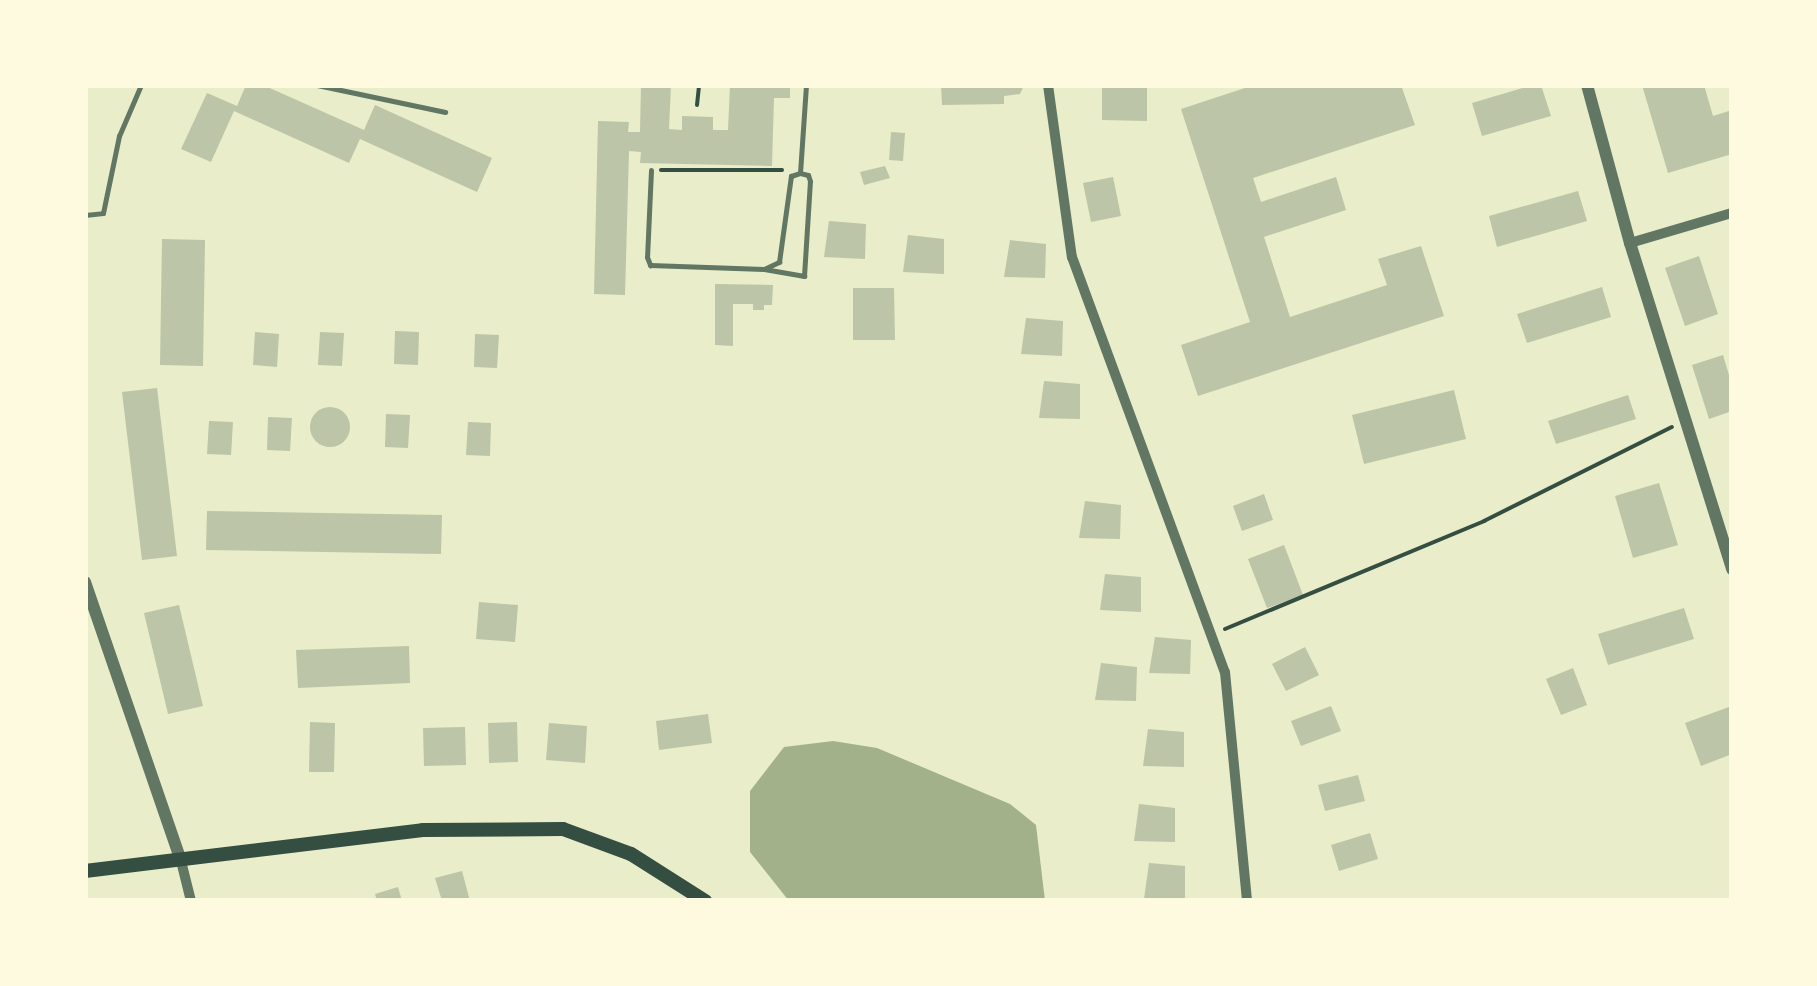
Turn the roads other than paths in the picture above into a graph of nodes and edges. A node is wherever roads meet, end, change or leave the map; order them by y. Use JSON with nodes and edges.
{"nodes":[{"id":1,"x":141,"y":85,"type":"edge"},
{"id":2,"x":317,"y":85,"type":"edge"},
{"id":3,"x":806,"y":85,"type":"edge"},
{"id":4,"x":1048,"y":85,"type":"edge"},
{"id":5,"x":1587,"y":85,"type":"edge"},
{"id":6,"x":444,"y":112,"type":"dead end"},
{"id":7,"x":651,"y":170,"type":"road end"},
{"id":8,"x":801,"y":170,"type":"junction"},
{"id":9,"x":1732,"y":213,"type":"edge"},
{"id":10,"x":85,"y":215,"type":"edge"},
{"id":11,"x":1630,"y":244,"type":"junction"},
{"id":12,"x":764,"y":269,"type":"junction"},
{"id":13,"x":1732,"y":569,"type":"edge"},
{"id":14,"x":85,"y":582,"type":"edge"},
{"id":15,"x":182,"y":861,"type":"junction"},
{"id":16,"x":85,"y":871,"type":"edge"},
{"id":17,"x":191,"y":901,"type":"edge"},
{"id":18,"x":706,"y":901,"type":"edge"},
{"id":19,"x":1246,"y":901,"type":"edge"}],
"edges":[{"from":1,"to":10,"type":"lane"},
{"from":2,"to":6,"type":"lane"},
{"from":3,"to":8,"type":"lane"},
{"from":4,"to":19,"type":"street"},
{"from":5,"to":11,"type":"street"},
{"from":7,"to":12,"type":"lane"},
{"from":8,"to":12,"type":"lane"},
{"from":8,"to":12,"type":"lane"},
{"from":9,"to":11,"type":"street"},
{"from":11,"to":13,"type":"street"},
{"from":14,"to":15,"type":"street"},
{"from":15,"to":16,"type":"main road"},
{"from":15,"to":17,"type":"street"},
{"from":15,"to":18,"type":"main road"}]}
